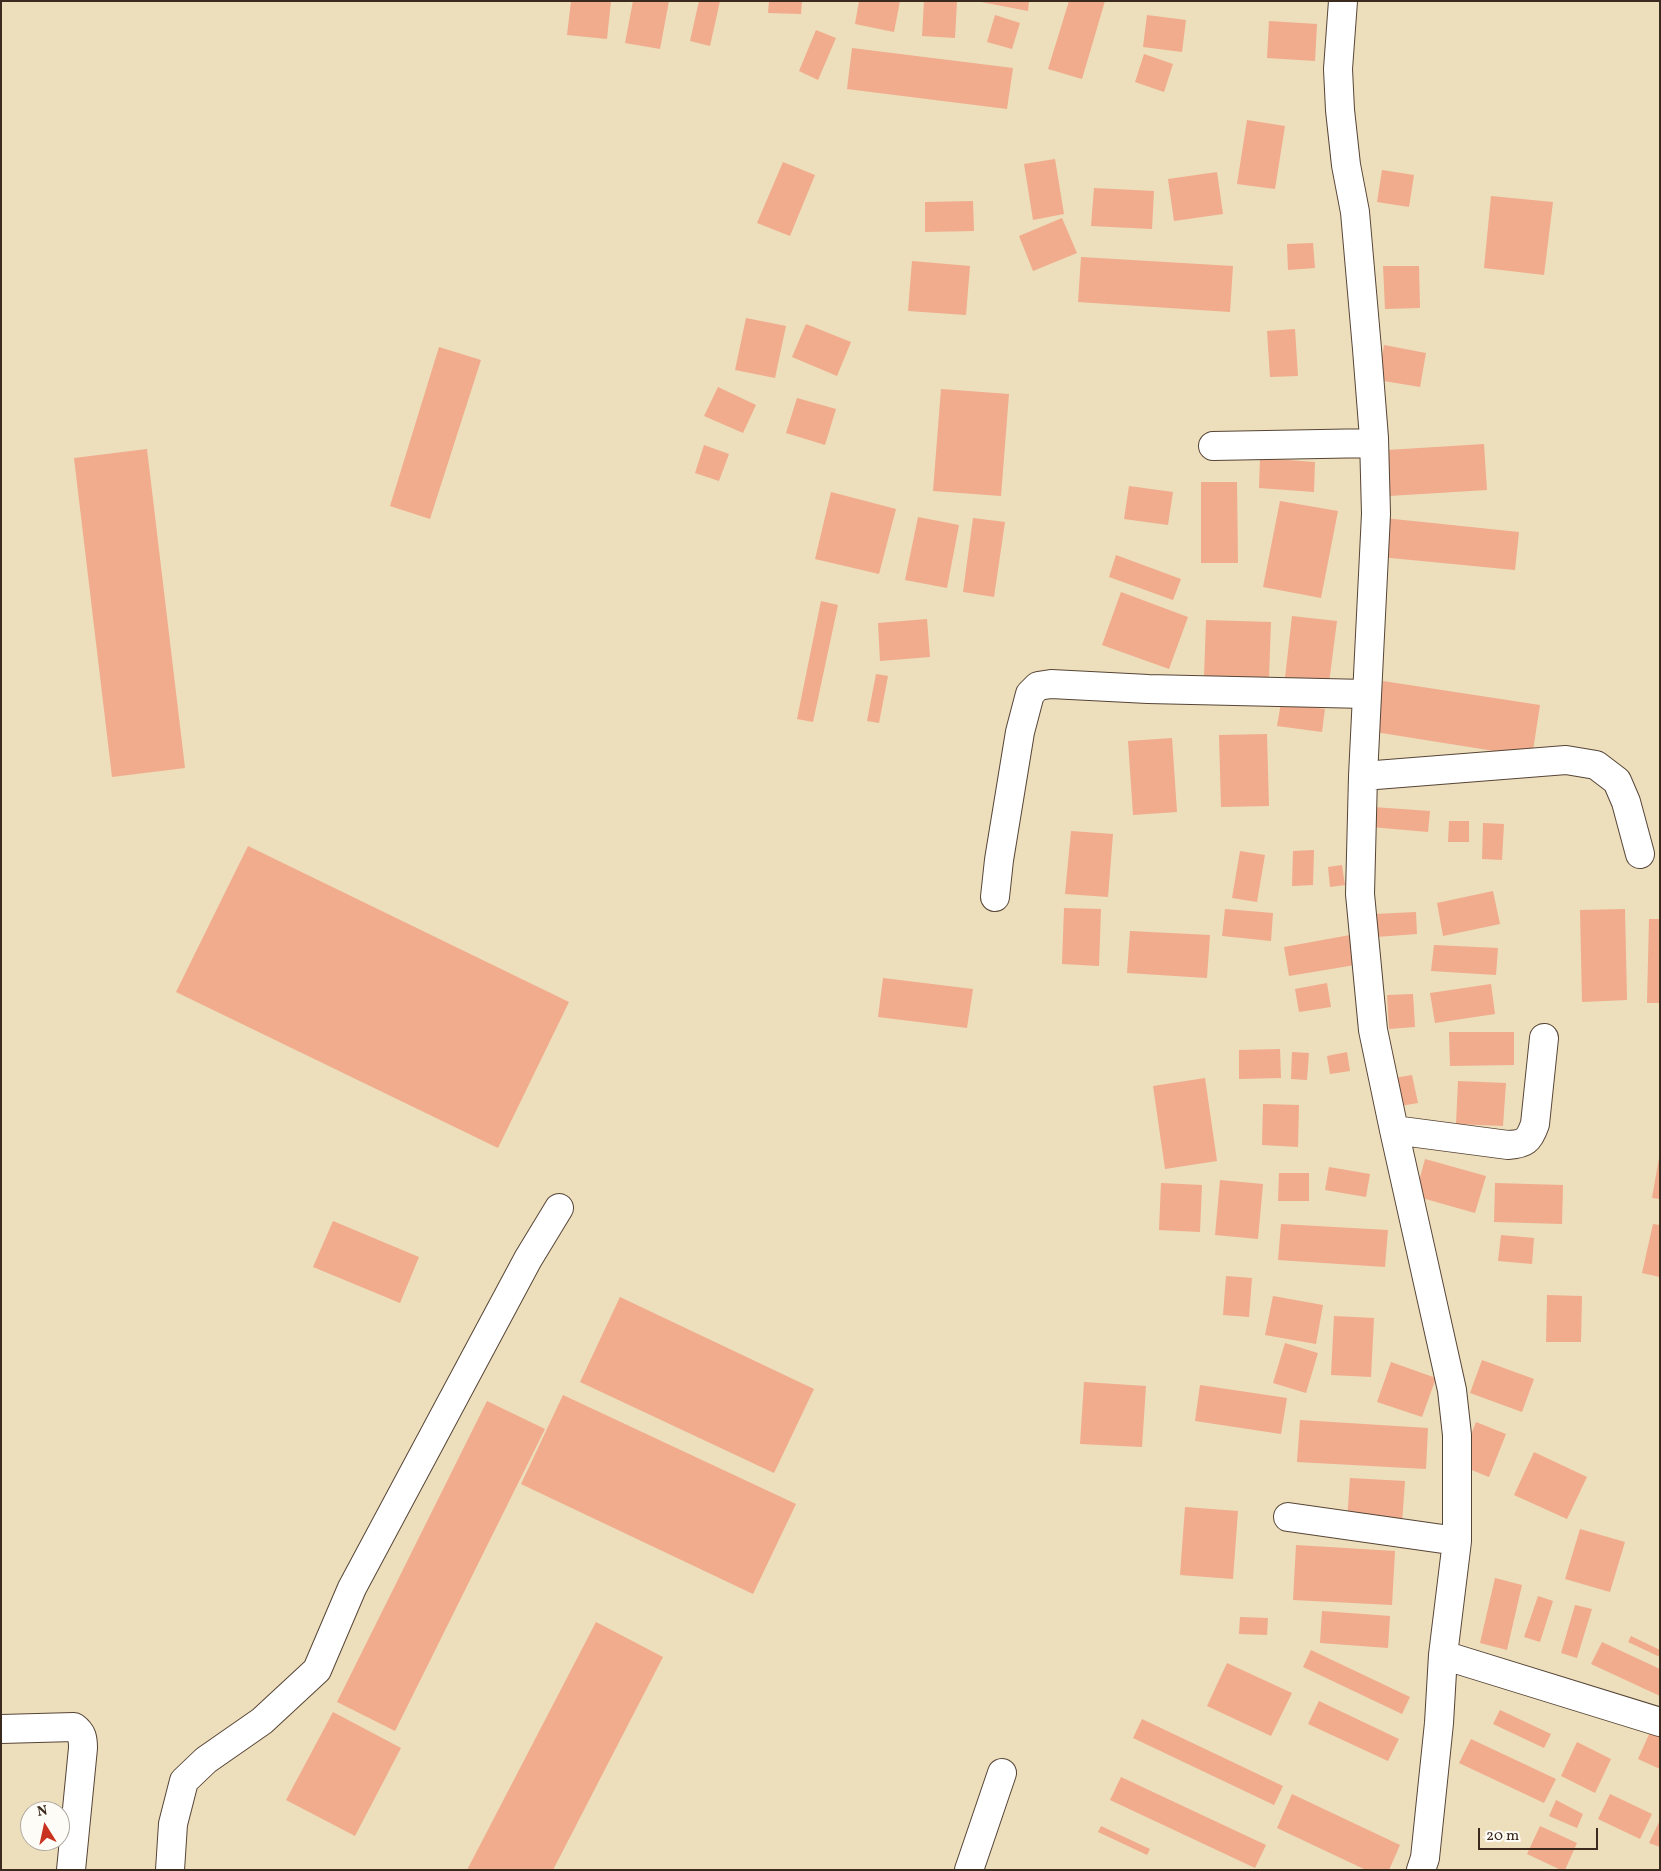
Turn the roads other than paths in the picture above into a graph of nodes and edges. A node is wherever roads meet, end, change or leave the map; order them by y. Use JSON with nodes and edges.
{"nodes":[{"id":1,"x":1343,"y":1,"type":"edge"},
{"id":2,"x":1374,"y":443,"type":"junction"},
{"id":3,"x":1213,"y":446,"type":"dead end"},
{"id":4,"x":1366,"y":694,"type":"junction"},
{"id":5,"x":1363,"y":776,"type":"junction"},
{"id":6,"x":1640,"y":854,"type":"dead end"},
{"id":7,"x":995,"y":897,"type":"dead end"},
{"id":8,"x":1544,"y":1038,"type":"dead end"},
{"id":9,"x":1394,"y":1130,"type":"junction"},
{"id":10,"x":559,"y":1208,"type":"dead end"},
{"id":11,"x":1288,"y":1517,"type":"dead end"},
{"id":12,"x":1457,"y":1541,"type":"junction"},
{"id":13,"x":1443,"y":1656,"type":"junction"},
{"id":14,"x":1660,"y":1722,"type":"edge"},
{"id":15,"x":1,"y":1729,"type":"edge"},
{"id":16,"x":1002,"y":1773,"type":"dead end"},
{"id":17,"x":71,"y":1870,"type":"edge"},
{"id":18,"x":170,"y":1870,"type":"edge"},
{"id":19,"x":968,"y":1870,"type":"edge"},
{"id":20,"x":1421,"y":1870,"type":"edge"}],
"edges":[{"from":1,"to":2,"type":"street"},
{"from":2,"to":3,"type":"street"},
{"from":2,"to":4,"type":"street"},
{"from":4,"to":5,"type":"street"},
{"from":4,"to":7,"type":"street"},
{"from":5,"to":6,"type":"street"},
{"from":5,"to":9,"type":"street"},
{"from":8,"to":9,"type":"street"},
{"from":9,"to":12,"type":"street"},
{"from":10,"to":18,"type":"street"},
{"from":11,"to":12,"type":"street"},
{"from":12,"to":13,"type":"street"},
{"from":13,"to":14,"type":"street"},
{"from":13,"to":20,"type":"street"},
{"from":15,"to":17,"type":"street"},
{"from":16,"to":19,"type":"street"}]}
